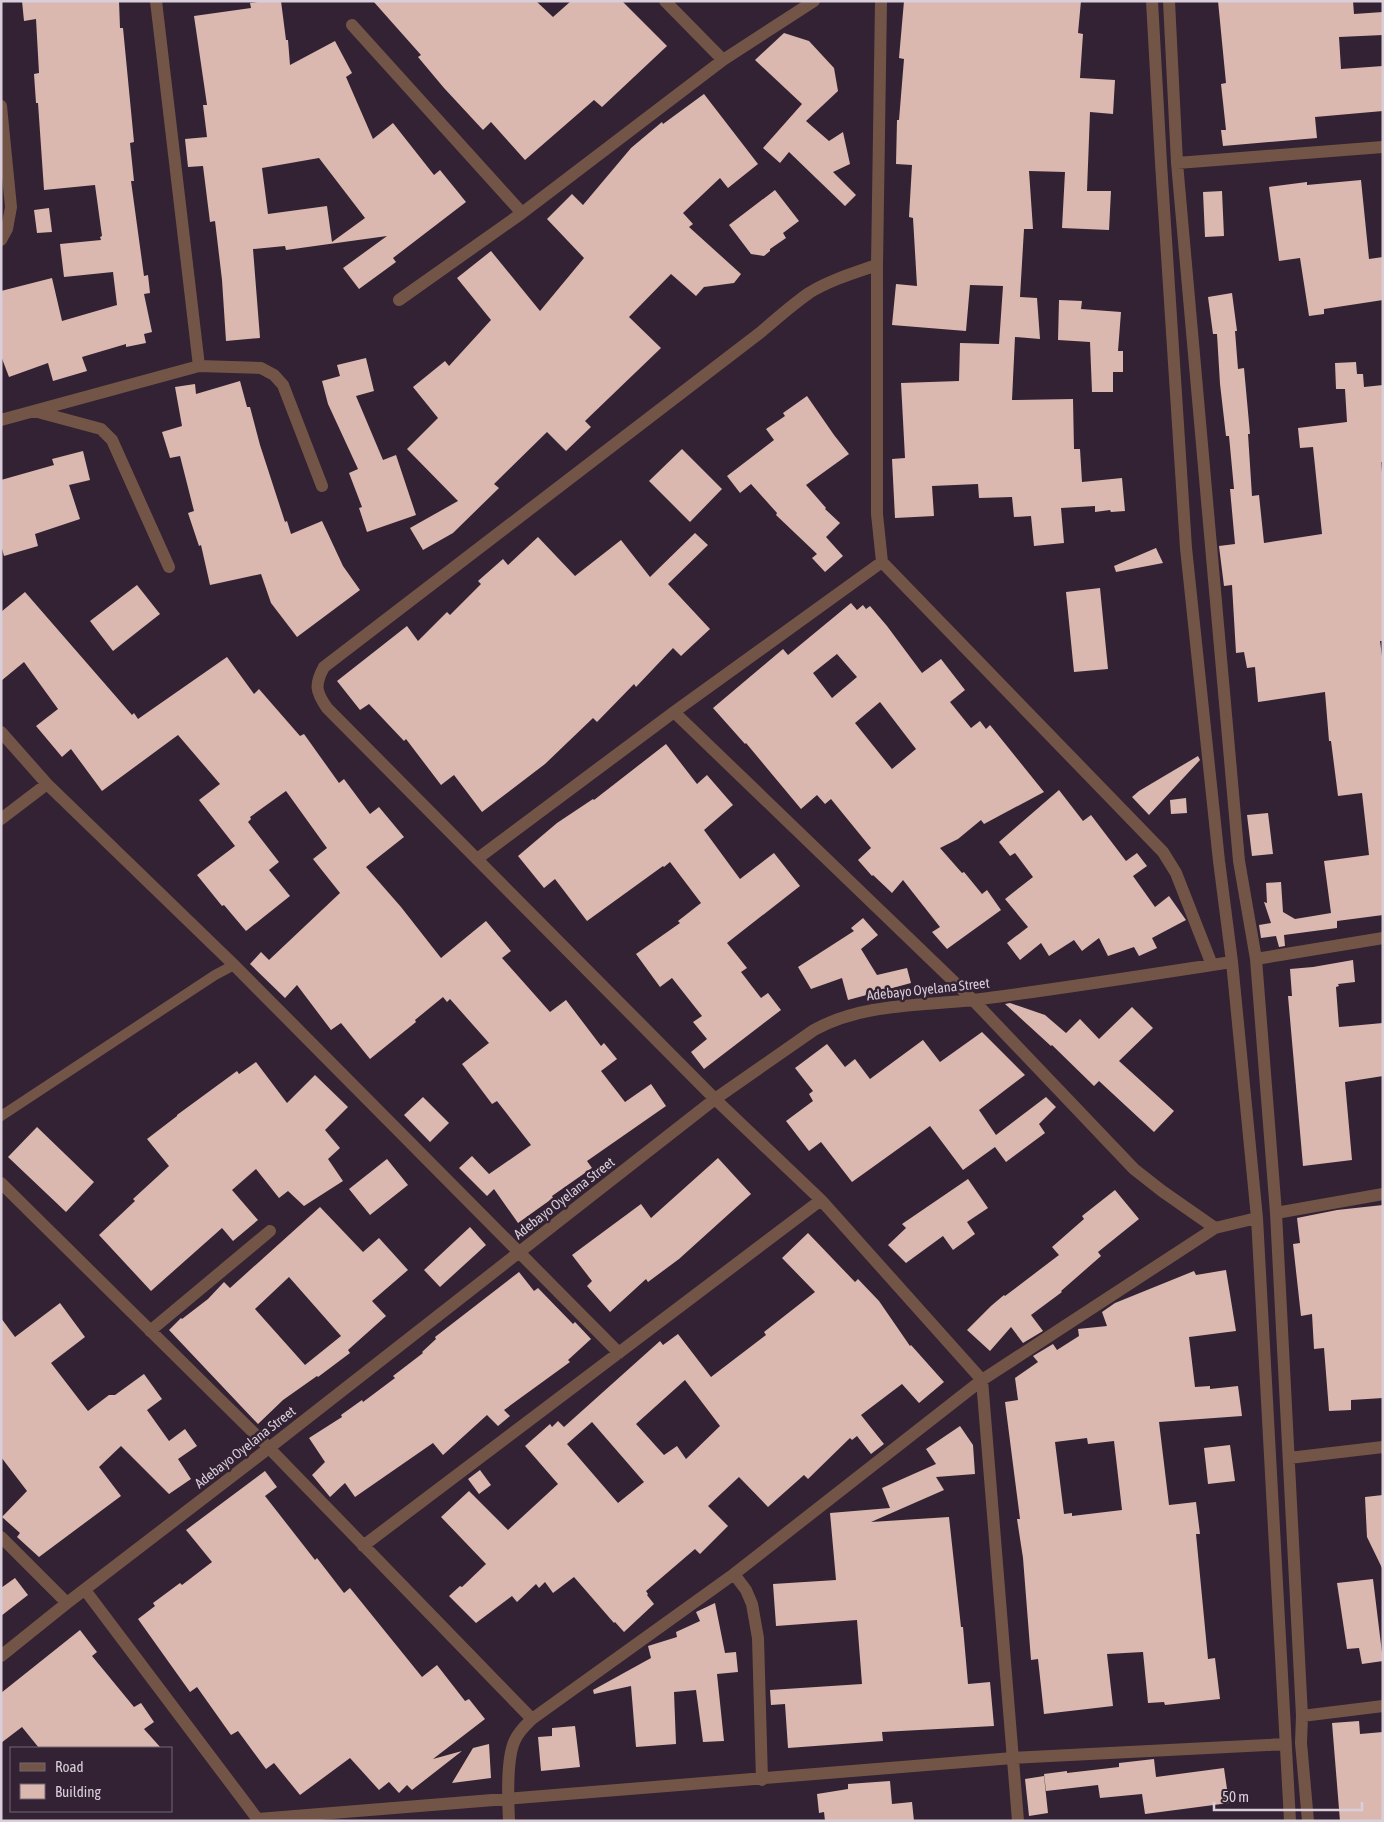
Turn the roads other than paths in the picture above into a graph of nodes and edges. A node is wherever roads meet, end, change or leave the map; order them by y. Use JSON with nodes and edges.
{"nodes":[{"id":1,"x":156,"y":1,"type":"edge"},
{"id":2,"x":665,"y":1,"type":"edge"},
{"id":3,"x":814,"y":1,"type":"edge"},
{"id":4,"x":881,"y":1,"type":"edge"},
{"id":5,"x":1152,"y":1,"type":"edge"},
{"id":6,"x":1168,"y":1,"type":"edge"},
{"id":7,"x":352,"y":25,"type":"dead end"},
{"id":8,"x":723,"y":60,"type":"junction"},
{"id":9,"x":1,"y":106,"type":"edge"},
{"id":10,"x":1383,"y":147,"type":"edge"},
{"id":11,"x":1177,"y":163,"type":"junction"},
{"id":12,"x":522,"y":212,"type":"junction"},
{"id":13,"x":1,"y":240,"type":"edge"},
{"id":14,"x":877,"y":265,"type":"junction"},
{"id":15,"x":400,"y":300,"type":"dead end"},
{"id":16,"x":199,"y":366,"type":"junction"},
{"id":17,"x":34,"y":411,"type":"junction"},
{"id":18,"x":1,"y":420,"type":"edge"},
{"id":19,"x":1202,"y":442,"type":"junction"},
{"id":20,"x":1180,"y":443,"type":"junction"},
{"id":21,"x":322,"y":486,"type":"dead end"},
{"id":22,"x":882,"y":562,"type":"junction"},
{"id":23,"x":169,"y":567,"type":"dead end"},
{"id":24,"x":674,"y":712,"type":"junction"},
{"id":25,"x":1,"y":732,"type":"edge"},
{"id":26,"x":47,"y":784,"type":"junction"},
{"id":27,"x":1,"y":819,"type":"edge"},
{"id":28,"x":476,"y":859,"type":"junction"},
{"id":29,"x":1383,"y":938,"type":"edge"},
{"id":30,"x":1256,"y":959,"type":"junction"},
{"id":31,"x":1232,"y":962,"type":"junction"},
{"id":32,"x":234,"y":964,"type":"junction"},
{"id":33,"x":1212,"y":965,"type":"junction"},
{"id":34,"x":973,"y":1000,"type":"junction"},
{"id":35,"x":714,"y":1099,"type":"junction"},
{"id":36,"x":1,"y":1116,"type":"edge"},
{"id":37,"x":1,"y":1183,"type":"edge"},
{"id":38,"x":1383,"y":1194,"type":"edge"},
{"id":39,"x":821,"y":1200,"type":"junction"},
{"id":40,"x":1276,"y":1213,"type":"junction"},
{"id":41,"x":1257,"y":1218,"type":"junction"},
{"id":42,"x":1215,"y":1228,"type":"junction"},
{"id":43,"x":270,"y":1231,"type":"dead end"},
{"id":44,"x":518,"y":1252,"type":"junction"},
{"id":45,"x":1279,"y":1267,"type":"junction"},
{"id":46,"x":1260,"y":1268,"type":"junction"},
{"id":47,"x":150,"y":1330,"type":"junction"},
{"id":48,"x":619,"y":1353,"type":"junction"},
{"id":49,"x":982,"y":1380,"type":"junction"},
{"id":50,"x":1383,"y":1447,"type":"edge"},
{"id":51,"x":269,"y":1448,"type":"junction"},
{"id":52,"x":1289,"y":1458,"type":"junction"},
{"id":53,"x":1,"y":1537,"type":"edge"},
{"id":54,"x":363,"y":1546,"type":"junction"},
{"id":55,"x":734,"y":1574,"type":"junction"},
{"id":56,"x":85,"y":1590,"type":"junction"},
{"id":57,"x":67,"y":1603,"type":"junction"},
{"id":58,"x":1,"y":1656,"type":"edge"},
{"id":59,"x":1383,"y":1706,"type":"edge"},
{"id":60,"x":1302,"y":1716,"type":"junction"},
{"id":61,"x":532,"y":1719,"type":"junction"},
{"id":62,"x":1285,"y":1744,"type":"junction"},
{"id":63,"x":1013,"y":1758,"type":"junction"},
{"id":64,"x":762,"y":1780,"type":"junction"},
{"id":65,"x":507,"y":1798,"type":"junction"},
{"id":66,"x":258,"y":1820,"type":"edge"},
{"id":67,"x":509,"y":1821,"type":"edge"},
{"id":68,"x":1018,"y":1821,"type":"edge"},
{"id":69,"x":1290,"y":1821,"type":"edge"},
{"id":70,"x":1308,"y":1821,"type":"edge"}],
"edges":[{"from":1,"to":16,"type":"street"},
{"from":2,"to":8,"type":"street"},
{"from":3,"to":8,"type":"street"},
{"from":4,"to":14,"type":"street"},
{"from":5,"to":20,"type":"street"},
{"from":6,"to":11,"type":"street"},
{"from":7,"to":12,"type":"street"},
{"from":8,"to":12,"type":"street"},
{"from":9,"to":13,"type":"street"},
{"from":10,"to":11,"type":"street"},
{"from":11,"to":19,"type":"street"},
{"from":12,"to":15,"type":"street"},
{"from":14,"to":22,"type":"street"},
{"from":14,"to":28,"type":"street"},
{"from":16,"to":17,"type":"street"},
{"from":16,"to":21,"type":"street"},
{"from":17,"to":18,"type":"street"},
{"from":17,"to":23,"type":"street"},
{"from":19,"to":20,"type":"street"},
{"from":19,"to":30,"type":"street"},
{"from":20,"to":31,"type":"street"},
{"from":22,"to":24,"type":"street"},
{"from":22,"to":33,"type":"street"},
{"from":24,"to":28,"type":"street"},
{"from":24,"to":34,"type":"street"},
{"from":25,"to":26,"type":"street"},
{"from":26,"to":27,"type":"street"},
{"from":26,"to":32,"type":"street"},
{"from":28,"to":35,"type":"street"},
{"from":29,"to":30,"type":"street"},
{"from":30,"to":40,"type":"street"},
{"from":31,"to":33,"type":"street","name":"Adebayo Oyelana Street"},
{"from":31,"to":41,"type":"street"},
{"from":32,"to":36,"type":"lane"},
{"from":32,"to":44,"type":"street"},
{"from":33,"to":34,"type":"street","name":"Adebayo Oyelana Street"},
{"from":34,"to":35,"type":"street","name":"Adebayo Oyelana Street"},
{"from":34,"to":42,"type":"street"},
{"from":35,"to":39,"type":"street"},
{"from":35,"to":44,"type":"street","name":"Adebayo Oyelana Street"},
{"from":37,"to":47,"type":"street"},
{"from":38,"to":40,"type":"street"},
{"from":39,"to":48,"type":"street"},
{"from":39,"to":49,"type":"street"},
{"from":40,"to":45,"type":"street"},
{"from":41,"to":42,"type":"street"},
{"from":41,"to":46,"type":"street"},
{"from":42,"to":49,"type":"street"},
{"from":43,"to":47,"type":"street"},
{"from":44,"to":48,"type":"street"},
{"from":44,"to":51,"type":"street","name":"Adebayo Oyelana Street"},
{"from":45,"to":46,"type":"street"},
{"from":45,"to":52,"type":"street"},
{"from":46,"to":62,"type":"street"},
{"from":47,"to":51,"type":"street"},
{"from":48,"to":54,"type":"street"},
{"from":49,"to":55,"type":"street"},
{"from":49,"to":63,"type":"street"},
{"from":50,"to":52,"type":"street"},
{"from":51,"to":54,"type":"street"},
{"from":51,"to":56,"type":"street","name":"Adebayo Oyelana Street"},
{"from":52,"to":60,"type":"street"},
{"from":53,"to":57,"type":"street"},
{"from":54,"to":61,"type":"street"},
{"from":55,"to":61,"type":"street"},
{"from":55,"to":64,"type":"street"},
{"from":56,"to":57,"type":"street","name":"Adebayo Oyelana Street"},
{"from":56,"to":66,"type":"street"},
{"from":57,"to":58,"type":"street","name":"Adebayo Oyelana Street"},
{"from":59,"to":60,"type":"street"},
{"from":60,"to":70,"type":"street"},
{"from":61,"to":65,"type":"street"},
{"from":62,"to":63,"type":"street"},
{"from":62,"to":69,"type":"street"},
{"from":63,"to":64,"type":"street"},
{"from":63,"to":68,"type":"street"},
{"from":64,"to":65,"type":"street"},
{"from":65,"to":66,"type":"street"},
{"from":65,"to":67,"type":"street"}]}
